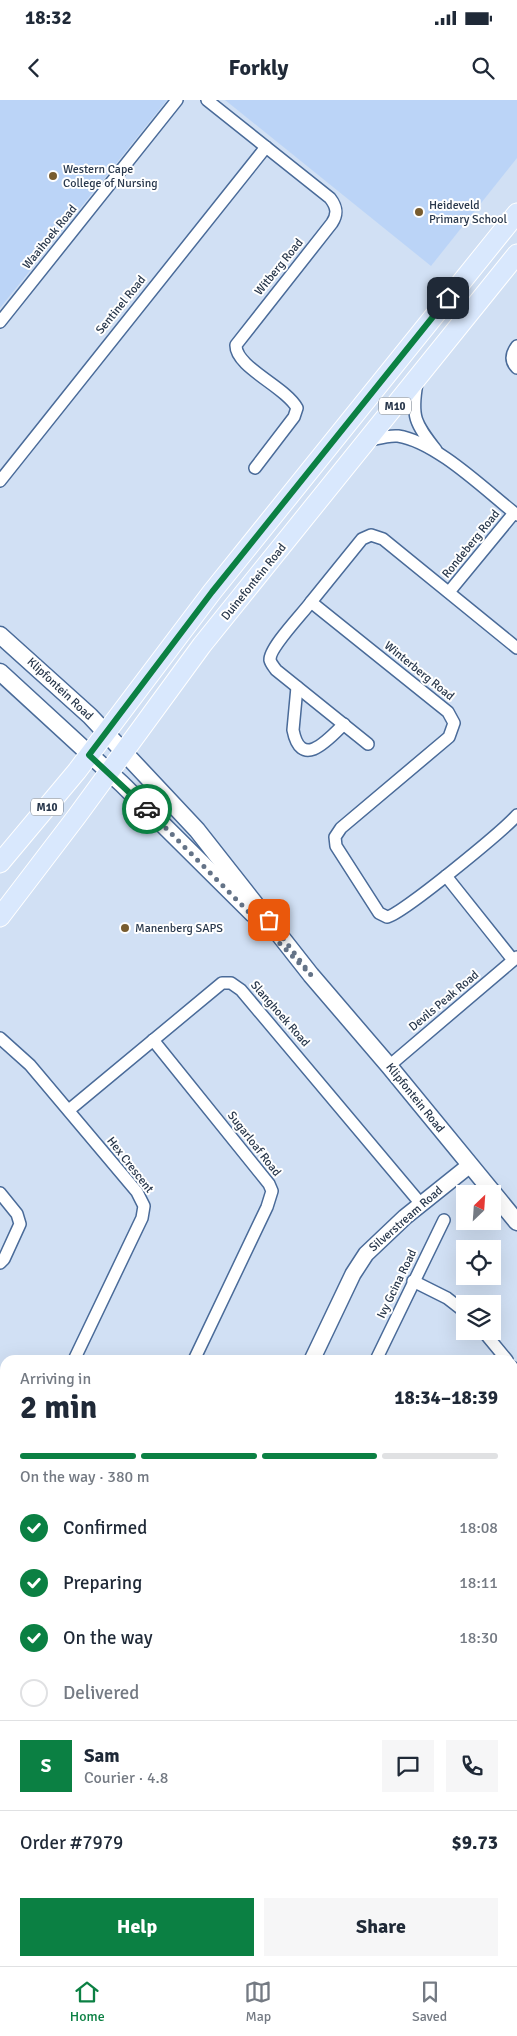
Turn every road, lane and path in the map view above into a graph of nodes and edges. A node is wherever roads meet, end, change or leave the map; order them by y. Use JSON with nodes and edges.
{"nodes":[{"id":1,"x":177,"y":100,"type":"edge"},
{"id":2,"x":207,"y":100,"type":"edge"},
{"id":3,"x":266,"y":147,"type":"junction"},
{"id":4,"x":517,"y":213,"type":"edge"},
{"id":5,"x":517,"y":254,"type":"edge"},
{"id":6,"x":0,"y":322,"type":"edge"},
{"id":7,"x":517,"y":346,"type":"edge"},
{"id":8,"x":517,"y":368,"type":"edge"},
{"id":9,"x":417,"y":378,"type":"junction"},
{"id":10,"x":367,"y":442,"type":"junction"},
{"id":11,"x":439,"y":454,"type":"junction"},
{"id":12,"x":254,"y":468,"type":"dead end"},
{"id":13,"x":0,"y":481,"type":"edge"},
{"id":14,"x":515,"y":514,"type":"edge"},
{"id":15,"x":449,"y":592,"type":"junction"},
{"id":16,"x":311,"y":602,"type":"junction"},
{"id":17,"x":0,"y":635,"type":"edge"},
{"id":18,"x":517,"y":648,"type":"edge"},
{"id":19,"x":0,"y":672,"type":"edge"},
{"id":20,"x":297,"y":687,"type":"junction"},
{"id":21,"x":344,"y":724,"type":"junction"},
{"id":22,"x":105,"y":732,"type":"junction"},
{"id":23,"x":368,"y":744,"type":"dead end"},
{"id":24,"x":124,"y":751,"type":"junction"},
{"id":25,"x":89,"y":755,"type":"junction"},
{"id":26,"x":108,"y":772,"type":"junction"},
{"id":27,"x":517,"y":816,"type":"edge"},
{"id":28,"x":0,"y":863,"type":"edge"},
{"id":29,"x":446,"y":876,"type":"junction"},
{"id":30,"x":0,"y":917,"type":"edge"},
{"id":31,"x":515,"y":959,"type":"edge"},
{"id":32,"x":311,"y":975,"type":"junction"},
{"id":33,"x":0,"y":1038,"type":"edge"},
{"id":34,"x":153,"y":1040,"type":"junction"},
{"id":35,"x":389,"y":1066,"type":"junction"},
{"id":36,"x":68,"y":1110,"type":"junction"},
{"id":37,"x":470,"y":1165,"type":"junction"},
{"id":38,"x":0,"y":1193,"type":"edge"},
{"id":39,"x":421,"y":1204,"type":"junction"},
{"id":40,"x":444,"y":1220,"type":"dead end"},
{"id":41,"x":517,"y":1222,"type":"edge"},
{"id":42,"x":0,"y":1263,"type":"edge"},
{"id":43,"x":413,"y":1281,"type":"junction"},
{"id":44,"x":456,"y":1305,"type":"edge"},
{"id":45,"x":490,"y":1340,"type":"edge"},
{"id":46,"x":76,"y":1355,"type":"edge"},
{"id":47,"x":196,"y":1355,"type":"edge"},
{"id":48,"x":314,"y":1355,"type":"edge"},
{"id":49,"x":378,"y":1355,"type":"edge"},
{"id":50,"x":503,"y":1355,"type":"edge"}],
"edges":[{"from":1,"to":6,"type":"street","name":"Waaihoek Road"},
{"from":2,"to":3,"type":"street","name":"Witberg Road"},
{"from":3,"to":12,"type":"street","name":"Witberg Road"},
{"from":3,"to":13,"type":"street","name":"Sentinel Road"},
{"from":4,"to":22,"type":"main road","number":"M10"},
{"from":5,"to":9,"type":"main road","name":"Duinefontein Road","number":"M10"},
{"from":7,"to":8,"type":"street"},
{"from":9,"to":10,"type":"main road","name":"Duinefontein Road","number":"M10"},
{"from":9,"to":11,"type":"street"},
{"from":10,"to":11,"type":"street"},
{"from":10,"to":24,"type":"main road","name":"Duinefontein Road","number":"M10"},
{"from":11,"to":14,"type":"street"},
{"from":14,"to":15,"type":"street","name":"Rondeberg Road"},
{"from":15,"to":16,"type":"street"},
{"from":15,"to":18,"type":"street"},
{"from":16,"to":20,"type":"street"},
{"from":16,"to":29,"type":"street","name":"Winterberg Road"},
{"from":17,"to":22,"type":"main road","name":"Klipfontein Road"},
{"from":19,"to":25,"type":"main road","name":"Klipfontein Road"},
{"from":20,"to":21,"type":"street"},
{"from":20,"to":21,"type":"street"},
{"from":21,"to":23,"type":"street"},
{"from":22,"to":24,"type":"main road","name":"Klipfontein Road"},
{"from":22,"to":25,"type":"main road","number":"M10"},
{"from":24,"to":26,"type":"main road","name":"Duinefontein Road","number":"M10"},
{"from":24,"to":32,"type":"main road","name":"Klipfontein Road"},
{"from":25,"to":26,"type":"main road","name":"Klipfontein Road"},
{"from":25,"to":28,"type":"main road","number":"M10"},
{"from":26,"to":30,"type":"main road","name":"Duinefontein Road","number":"M10"},
{"from":26,"to":32,"type":"main road","name":"Klipfontein Road"},
{"from":27,"to":29,"type":"street","name":"Winterberg Road"},
{"from":29,"to":31,"type":"street"},
{"from":31,"to":35,"type":"street","name":"Devils Peak Road"},
{"from":32,"to":35,"type":"main road","name":"Klipfontein Road"},
{"from":33,"to":36,"type":"street","name":"Hex Crescent"},
{"from":34,"to":36,"type":"street","name":"Slanghoek Road"},
{"from":34,"to":39,"type":"street","name":"Slanghoek Road"},
{"from":34,"to":47,"type":"street","name":"Sugarloaf Road"},
{"from":35,"to":37,"type":"main road","name":"Klipfontein Road"},
{"from":36,"to":46,"type":"street","name":"Hex Crescent"},
{"from":37,"to":39,"type":"street","name":"Silverstream Road"},
{"from":37,"to":41,"type":"main road","name":"Klipfontein Road"},
{"from":38,"to":42,"type":"street"},
{"from":39,"to":48,"type":"street","name":"Silverstream Road"},
{"from":40,"to":43,"type":"street","name":"Ivy Gcina Road"},
{"from":43,"to":44,"type":"street"},
{"from":43,"to":49,"type":"street","name":"Ivy Gcina Road"},
{"from":45,"to":50,"type":"street"}]}
